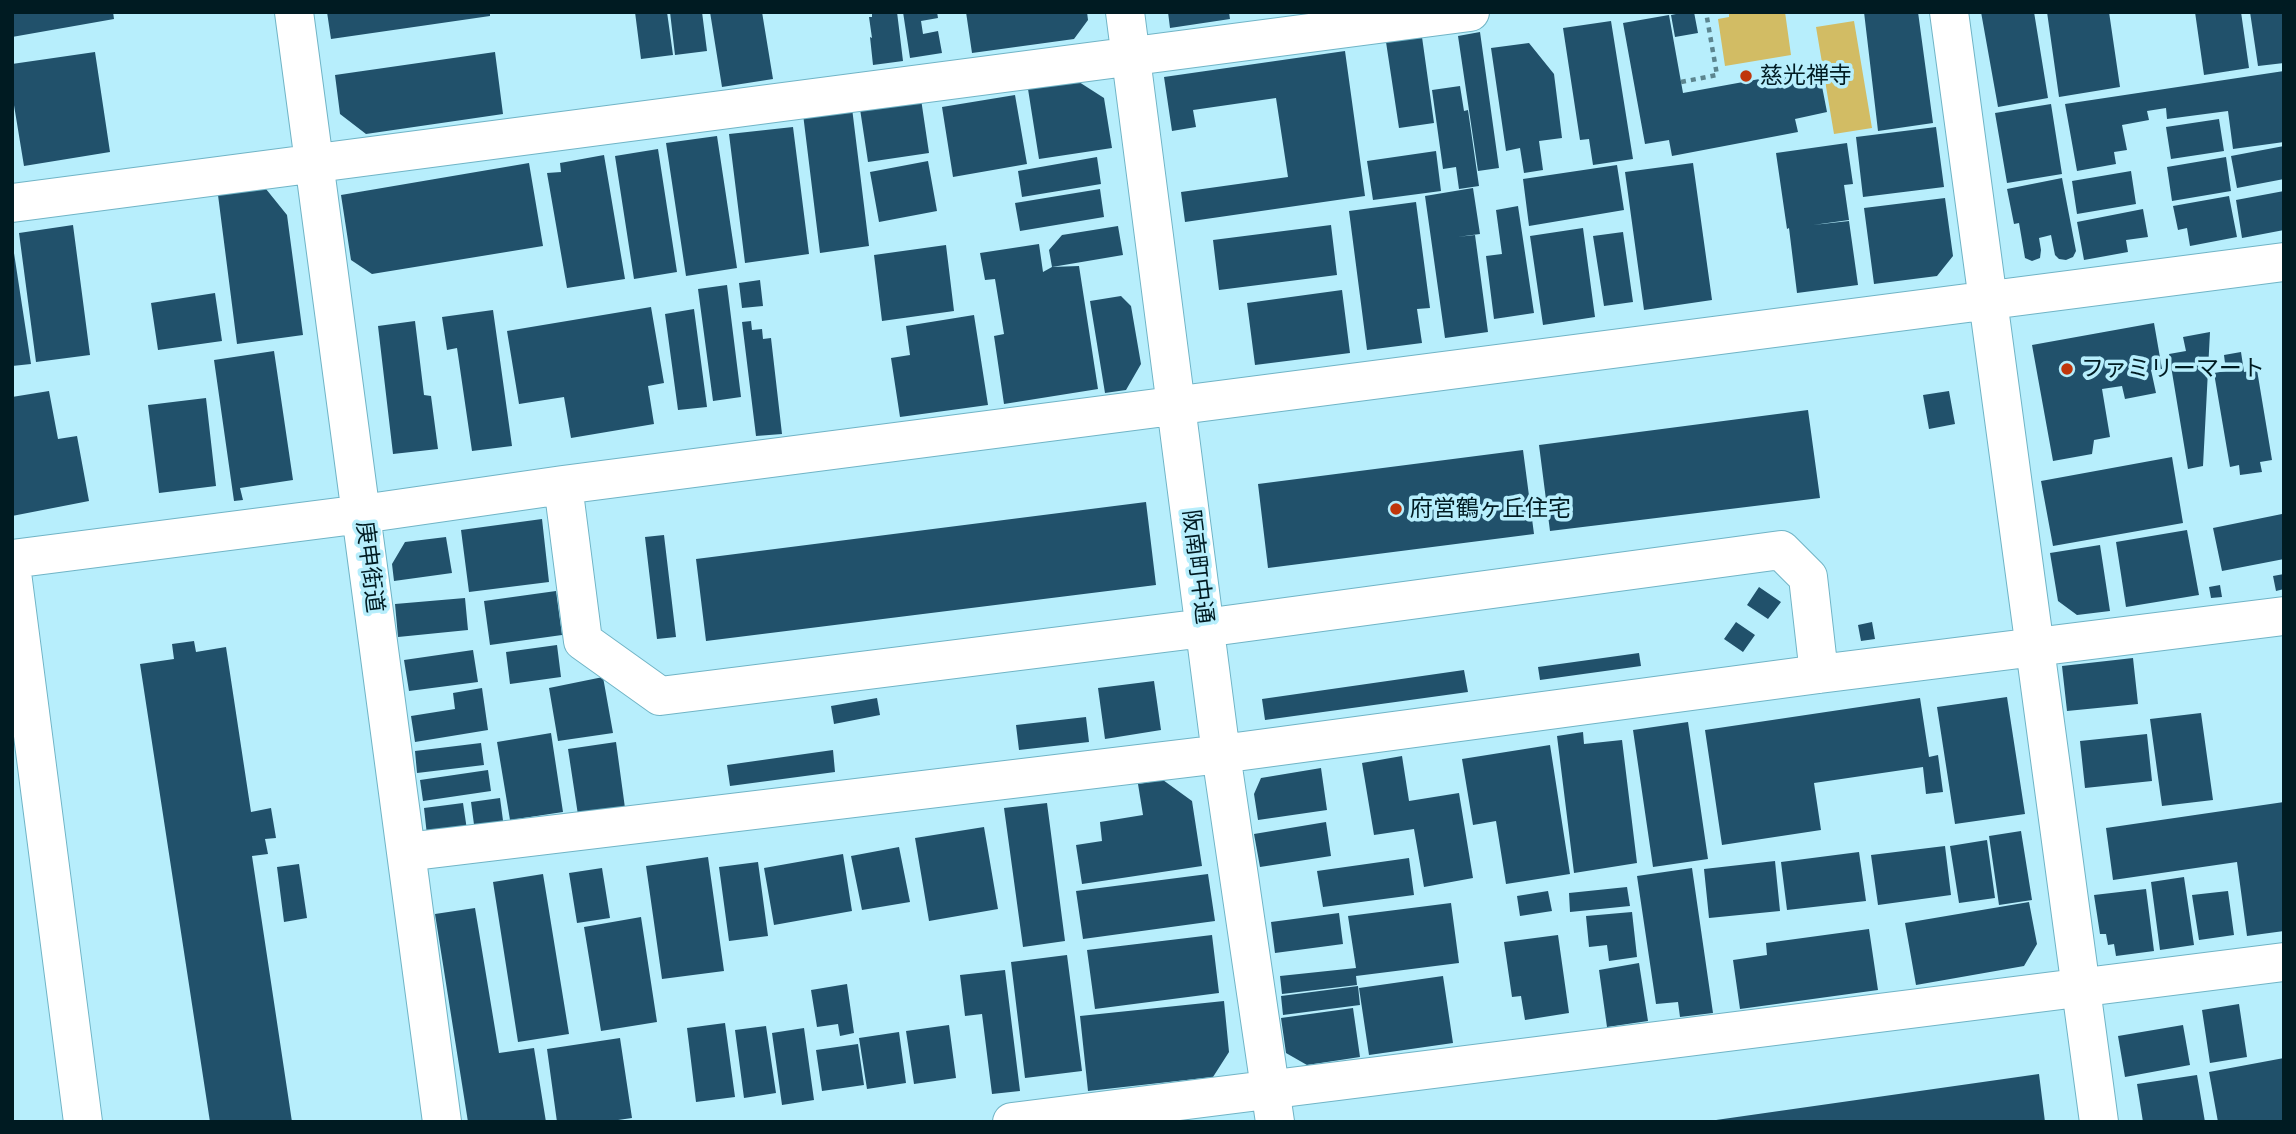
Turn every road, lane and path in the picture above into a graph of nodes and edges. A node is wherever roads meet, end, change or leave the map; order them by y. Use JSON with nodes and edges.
{"nodes":[{"id":1,"x":294,"y":12,"type":"edge"},
{"id":2,"x":1125,"y":12,"type":"edge"},
{"id":3,"x":1470,"y":12,"type":"edge"},
{"id":4,"x":1706,"y":12,"type":"edge"},
{"id":5,"x":1949,"y":12,"type":"edge"},
{"id":6,"x":1131,"y":55,"type":"junction"},
{"id":7,"x":1681,"y":82,"type":"dead end"},
{"id":8,"x":314,"y":163,"type":"junction"},
{"id":9,"x":12,"y":202,"type":"edge"},
{"id":10,"x":2284,"y":262,"type":"edge"},
{"id":11,"x":1987,"y":300,"type":"junction"},
{"id":12,"x":1176,"y":406,"type":"junction"},
{"id":13,"x":563,"y":485,"type":"junction"},
{"id":14,"x":362,"y":514,"type":"junction"},
{"id":15,"x":12,"y":559,"type":"edge"},
{"id":16,"x":12,"y":573,"type":"edge"},
{"id":17,"x":2284,"y":616,"type":"edge"},
{"id":18,"x":1204,"y":628,"type":"junction"},
{"id":19,"x":2034,"y":647,"type":"junction"},
{"id":20,"x":1819,"y":674,"type":"junction"},
{"id":21,"x":1220,"y":754,"type":"junction"},
{"id":22,"x":406,"y":852,"type":"junction"},
{"id":23,"x":2284,"y":962,"type":"edge"},
{"id":24,"x":2081,"y":988,"type":"junction"},
{"id":25,"x":1273,"y":1106,"type":"edge"},
{"id":26,"x":83,"y":1122,"type":"edge"},
{"id":27,"x":442,"y":1122,"type":"edge"},
{"id":28,"x":1012,"y":1122,"type":"edge"},
{"id":29,"x":2099,"y":1122,"type":"edge"}],
"edges":[{"from":1,"to":8,"type":"street","name":"庚申街道"},
{"from":2,"to":6,"type":"street","name":"阪南町中通"},
{"from":3,"to":6,"type":"street"},
{"from":4,"to":7,"type":"path"},
{"from":5,"to":11,"type":"street"},
{"from":6,"to":8,"type":"street"},
{"from":6,"to":12,"type":"street","name":"阪南町中通"},
{"from":8,"to":9,"type":"street"},
{"from":8,"to":14,"type":"street","name":"庚申街道"},
{"from":10,"to":11,"type":"street"},
{"from":11,"to":12,"type":"street"},
{"from":11,"to":19,"type":"street"},
{"from":12,"to":13,"type":"street"},
{"from":12,"to":18,"type":"street","name":"阪南町中通"},
{"from":13,"to":14,"type":"street"},
{"from":13,"to":18,"type":"street"},
{"from":14,"to":15,"type":"street"},
{"from":14,"to":22,"type":"street","name":"庚申街道"},
{"from":16,"to":26,"type":"street"},
{"from":17,"to":19,"type":"street"},
{"from":18,"to":20,"type":"street"},
{"from":18,"to":21,"type":"street","name":"阪南町中通"},
{"from":19,"to":20,"type":"street"},
{"from":19,"to":24,"type":"street"},
{"from":20,"to":21,"type":"street"},
{"from":21,"to":22,"type":"street"},
{"from":21,"to":25,"type":"street","name":"阪南町中通"},
{"from":22,"to":27,"type":"street","name":"庚申街道"},
{"from":23,"to":24,"type":"street"},
{"from":24,"to":25,"type":"street"},
{"from":24,"to":29,"type":"street"},
{"from":25,"to":28,"type":"street"}]}
